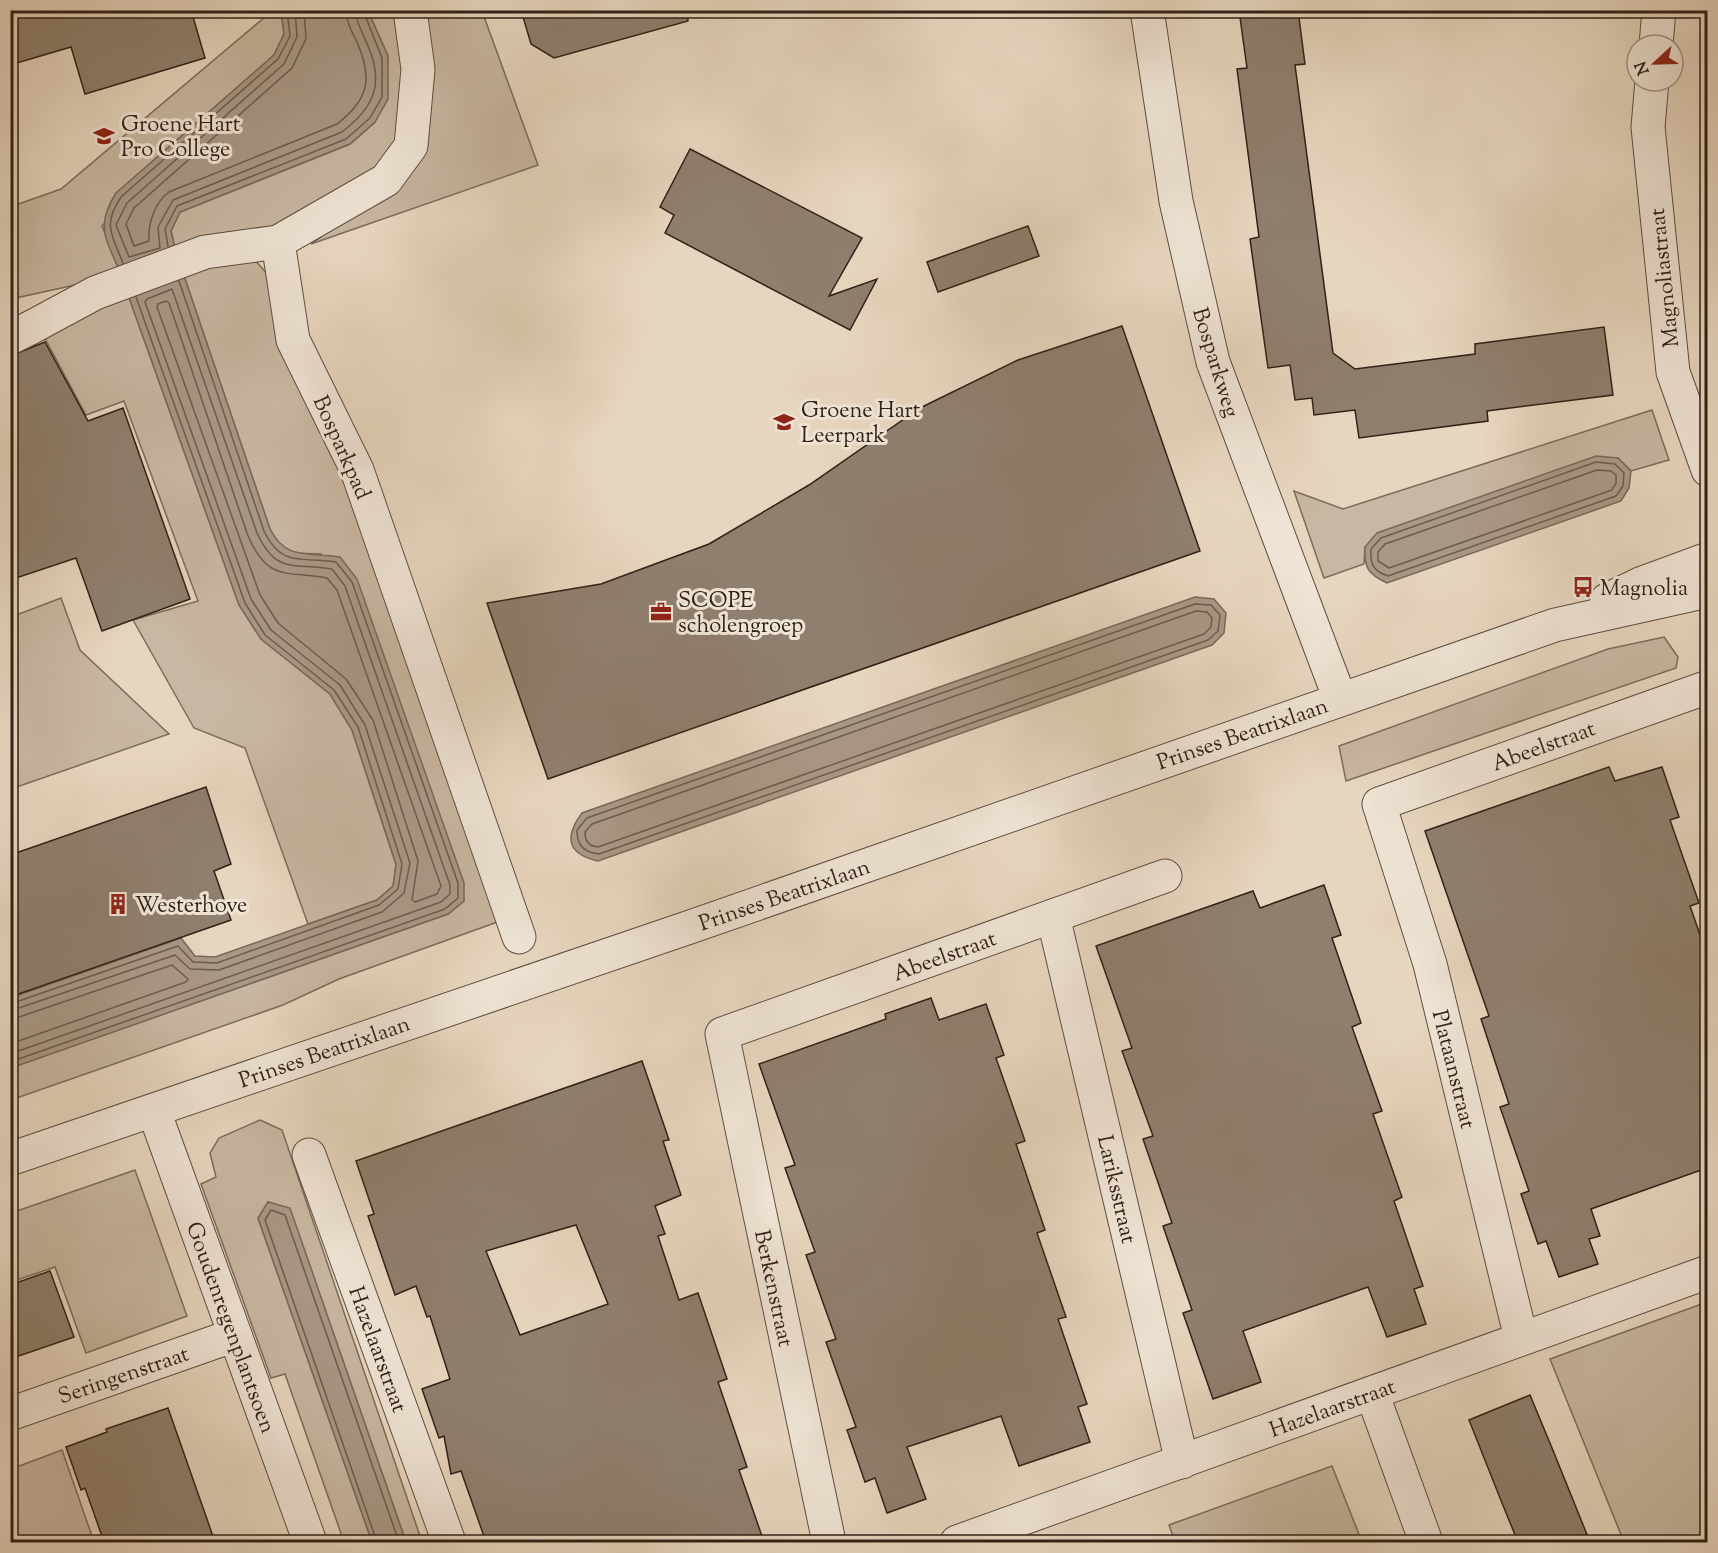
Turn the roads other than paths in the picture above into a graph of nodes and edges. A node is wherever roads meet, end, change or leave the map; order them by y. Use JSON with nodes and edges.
{"nodes":[{"id":1,"x":410,"y":10,"type":"edge"},
{"id":2,"x":1147,"y":10,"type":"edge"},
{"id":3,"x":1659,"y":10,"type":"edge"},
{"id":4,"x":1657,"y":33,"type":"edge"},
{"id":5,"x":1651,"y":93,"type":"edge"},
{"id":6,"x":278,"y":242,"type":"junction"},
{"id":7,"x":20,"y":333,"type":"edge"},
{"id":8,"x":1707,"y":470,"type":"edge"},
{"id":9,"x":1707,"y":559,"type":"edge"},
{"id":10,"x":1707,"y":591,"type":"edge"},
{"id":11,"x":1555,"y":625,"type":"junction"},
{"id":12,"x":1707,"y":687,"type":"edge"},
{"id":13,"x":1340,"y":699,"type":"junction"},
{"id":14,"x":1379,"y":804,"type":"joint"},
{"id":15,"x":1166,"y":876,"type":"dead end"},
{"id":16,"x":1053,"y":916,"type":"junction"},
{"id":17,"x":519,"y":937,"type":"dead end"},
{"id":18,"x":722,"y":1034,"type":"joint"},
{"id":19,"x":154,"y":1111,"type":"junction"},
{"id":20,"x":309,"y":1155,"type":"dead end"},
{"id":21,"x":10,"y":1159,"type":"edge"},
{"id":22,"x":1707,"y":1272,"type":"edge"},
{"id":23,"x":235,"y":1335,"type":"junction"},
{"id":24,"x":1521,"y":1338,"type":"junction"},
{"id":25,"x":1372,"y":1393,"type":"junction"},
{"id":26,"x":10,"y":1414,"type":"edge"},
{"id":27,"x":1182,"y":1462,"type":"junction"},
{"id":28,"x":1008,"y":1534,"type":"edge"},
{"id":29,"x":310,"y":1542,"type":"edge"},
{"id":30,"x":449,"y":1542,"type":"edge"},
{"id":31,"x":829,"y":1542,"type":"edge"},
{"id":32,"x":957,"y":1542,"type":"edge"},
{"id":33,"x":1426,"y":1542,"type":"edge"}],
"edges":[{"from":1,"to":6,"type":"street"},
{"from":2,"to":13,"type":"street","name":"Bosparkweg"},
{"from":3,"to":4,"type":"street"},
{"from":5,"to":8,"type":"street","name":"Magnoliastraat"},
{"from":6,"to":7,"type":"street"},
{"from":6,"to":17,"type":"street","name":"Bosparkpad"},
{"from":9,"to":11,"type":"street","name":"Prinses Beatrixlaan"},
{"from":10,"to":11,"type":"street","name":"Prinses Beatrixlaan"},
{"from":11,"to":13,"type":"street","name":"Prinses Beatrixlaan"},
{"from":12,"to":14,"type":"street","name":"Abeelstraat"},
{"from":13,"to":19,"type":"street","name":"Prinses Beatrixlaan"},
{"from":14,"to":24,"type":"street","name":"Plataanstraat"},
{"from":15,"to":16,"type":"street","name":"Abeelstraat"},
{"from":16,"to":18,"type":"street","name":"Abeelstraat"},
{"from":16,"to":27,"type":"street","name":"Lariksstraat"},
{"from":18,"to":31,"type":"street","name":"Berkenstraat"},
{"from":19,"to":21,"type":"street","name":"Prinses Beatrixlaan"},
{"from":19,"to":23,"type":"street","name":"Goudenregenplantsoen"},
{"from":20,"to":30,"type":"street","name":"Hazelaarstraat"},
{"from":22,"to":24,"type":"street","name":"Hazelaarstraat"},
{"from":23,"to":26,"type":"street","name":"Seringenstraat"},
{"from":23,"to":29,"type":"street","name":"Goudenregenplantsoen"},
{"from":24,"to":25,"type":"street","name":"Hazelaarstraat"},
{"from":25,"to":27,"type":"street","name":"Hazelaarstraat"},
{"from":25,"to":33,"type":"street"},
{"from":27,"to":28,"type":"street","name":"Hazelaarstraat"},
{"from":28,"to":32,"type":"street","name":"Hazelaarstraat"}]}
